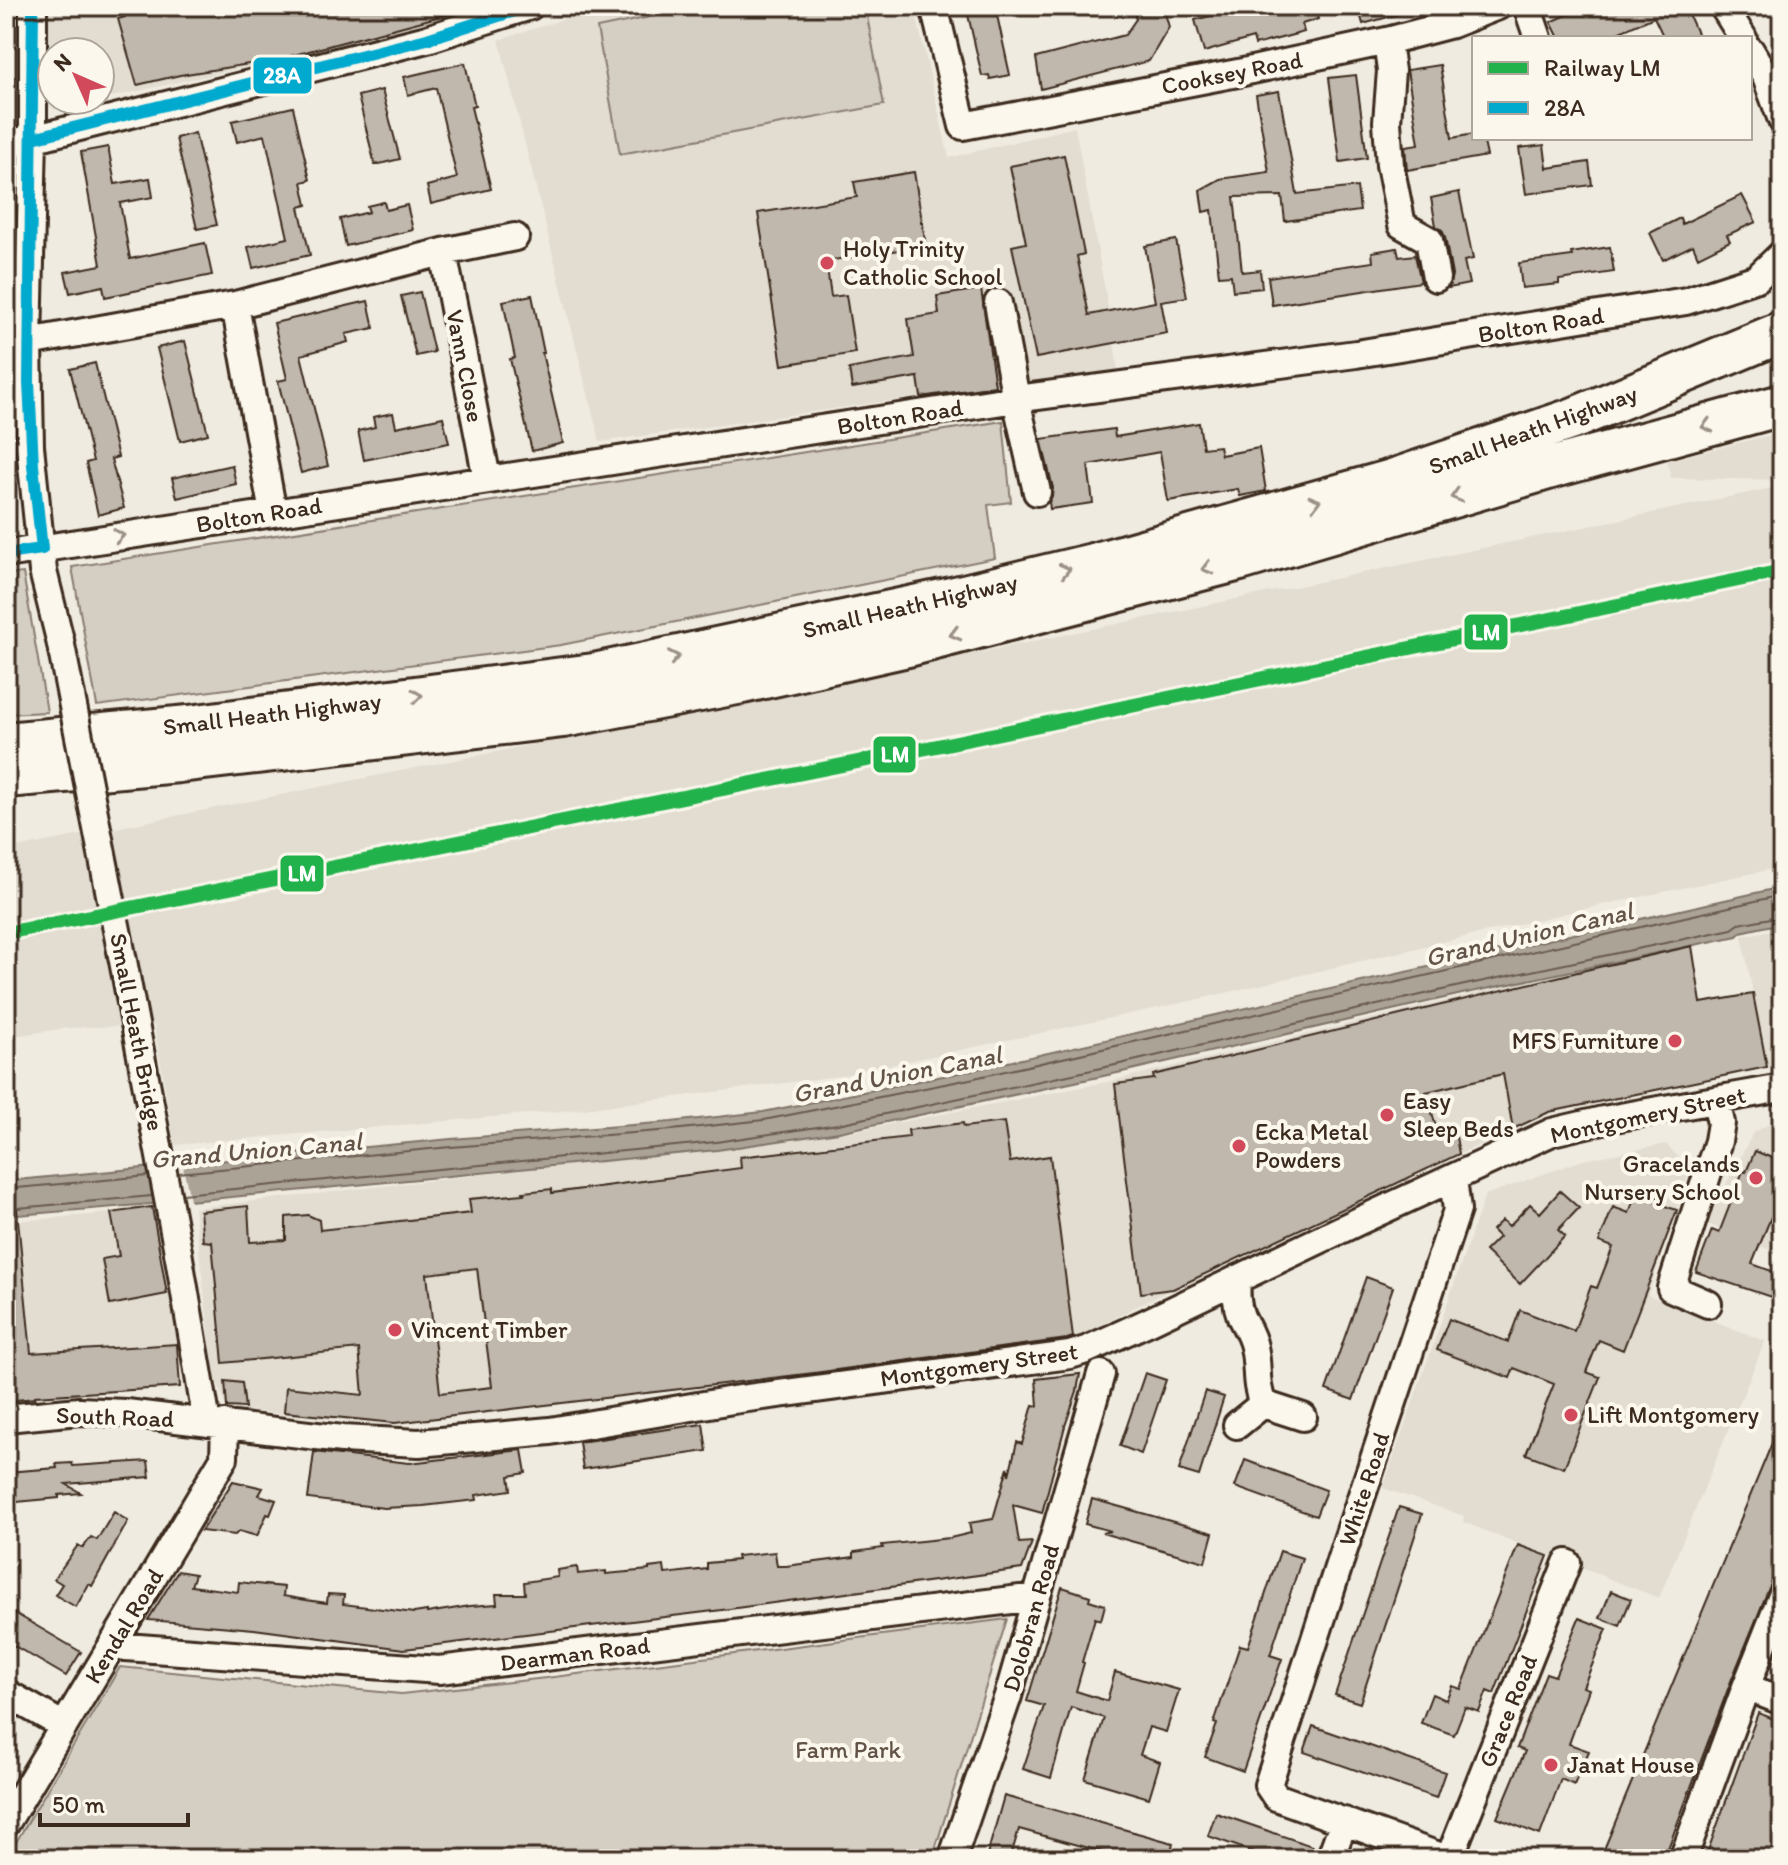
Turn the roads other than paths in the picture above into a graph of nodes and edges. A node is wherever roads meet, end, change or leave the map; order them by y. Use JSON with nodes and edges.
{"nodes":[{"id":1,"x":33,"y":6,"type":"edge"},
{"id":2,"x":530,"y":6,"type":"edge"},
{"id":3,"x":934,"y":6,"type":"edge"},
{"id":4,"x":1498,"y":6,"type":"edge"},
{"id":5,"x":1527,"y":6,"type":"edge"},
{"id":6,"x":1723,"y":6,"type":"edge"},
{"id":7,"x":1537,"y":36,"type":"edge"},
{"id":8,"x":1742,"y":36,"type":"edge"},
{"id":9,"x":1387,"y":41,"type":"junction"},
{"id":10,"x":1752,"y":53,"type":"edge"},
{"id":11,"x":1782,"y":120,"type":"edge"},
{"id":12,"x":33,"y":138,"type":"junction"},
{"id":13,"x":6,"y":143,"type":"edge"},
{"id":14,"x":515,"y":237,"type":"dead end"},
{"id":15,"x":443,"y":252,"type":"junction"},
{"id":16,"x":1782,"y":254,"type":"edge"},
{"id":17,"x":1436,"y":278,"type":"dead end"},
{"id":18,"x":998,"y":303,"type":"dead end"},
{"id":19,"x":235,"y":305,"type":"junction"},
{"id":20,"x":1782,"y":332,"type":"edge"},
{"id":21,"x":28,"y":342,"type":"junction"},
{"id":22,"x":1016,"y":399,"type":"junction"},
{"id":23,"x":1782,"y":405,"type":"edge"},
{"id":24,"x":487,"y":479,"type":"junction"},
{"id":25,"x":1037,"y":492,"type":"dead end"},
{"id":26,"x":273,"y":513,"type":"junction"},
{"id":27,"x":42,"y":549,"type":"junction"},
{"id":28,"x":6,"y":554,"type":"edge"},
{"id":29,"x":6,"y":743,"type":"edge"},
{"id":30,"x":6,"y":777,"type":"edge"},
{"id":31,"x":1782,"y":1088,"type":"edge"},
{"id":32,"x":1716,"y":1101,"type":"junction"},
{"id":33,"x":1453,"y":1179,"type":"junction"},
{"id":34,"x":1237,"y":1279,"type":"junction"},
{"id":35,"x":1708,"y":1304,"type":"dead end"},
{"id":36,"x":1101,"y":1374,"type":"dead end"},
{"id":37,"x":1263,"y":1404,"type":"junction"},
{"id":38,"x":1303,"y":1417,"type":"dead end"},
{"id":39,"x":6,"y":1418,"type":"edge"},
{"id":40,"x":216,"y":1423,"type":"junction"},
{"id":41,"x":1237,"y":1425,"type":"dead end"},
{"id":42,"x":1567,"y":1563,"type":"dead end"},
{"id":43,"x":1782,"y":1596,"type":"edge"},
{"id":44,"x":1036,"y":1597,"type":"junction"},
{"id":45,"x":112,"y":1646,"type":"junction"},
{"id":46,"x":1746,"y":1687,"type":"junction"},
{"id":47,"x":6,"y":1693,"type":"edge"},
{"id":48,"x":1782,"y":1701,"type":"edge"},
{"id":49,"x":64,"y":1726,"type":"junction"},
{"id":50,"x":1344,"y":1821,"type":"junction"},
{"id":51,"x":6,"y":1823,"type":"edge"},
{"id":52,"x":952,"y":1859,"type":"edge"},
{"id":53,"x":1330,"y":1859,"type":"edge"},
{"id":54,"x":1448,"y":1859,"type":"edge"},
{"id":55,"x":1683,"y":1859,"type":"edge"}],
"edges":[{"from":1,"to":12,"type":"street","name":"Small Heath Bridge"},
{"from":2,"to":12,"type":"street"},
{"from":3,"to":9,"type":"street","name":"Cooksey Road"},
{"from":4,"to":9,"type":"street","name":"Cooksey Road"},
{"from":5,"to":7,"type":"street"},
{"from":6,"to":8,"type":"street"},
{"from":9,"to":17,"type":"street"},
{"from":10,"to":11,"type":"street"},
{"from":12,"to":13,"type":"street"},
{"from":12,"to":21,"type":"street","name":"Small Heath Bridge"},
{"from":14,"to":15,"type":"street"},
{"from":15,"to":19,"type":"street"},
{"from":15,"to":24,"type":"street","name":"Vann Close"},
{"from":16,"to":22,"type":"street","name":"Bolton Road"},
{"from":18,"to":22,"type":"street"},
{"from":19,"to":21,"type":"street"},
{"from":19,"to":26,"type":"street"},
{"from":29,"to":20,"type":"highway","name":"Small Heath Highway","one_way":true},
{"from":21,"to":27,"type":"street","name":"Small Heath Bridge"},
{"from":22,"to":24,"type":"street","name":"Bolton Road"},
{"from":22,"to":25,"type":"street"},
{"from":23,"to":30,"type":"highway","name":"Small Heath Highway","one_way":true},
{"from":24,"to":26,"type":"street","name":"Bolton Road"},
{"from":27,"to":26,"type":"street","name":"Bolton Road","one_way":true},
{"from":27,"to":28,"type":"street","name":"Bolton Road"},
{"from":27,"to":40,"type":"street","name":"Small Heath Bridge","bridge":true},
{"from":31,"to":32,"type":"street","name":"Montgomery Street"},
{"from":32,"to":33,"type":"street","name":"Montgomery Street"},
{"from":32,"to":35,"type":"street"},
{"from":33,"to":34,"type":"street","name":"Montgomery Street"},
{"from":33,"to":50,"type":"street","name":"White Road"},
{"from":34,"to":37,"type":"street"},
{"from":34,"to":40,"type":"street","name":"Montgomery Street"},
{"from":36,"to":44,"type":"street","name":"Dolobran Road"},
{"from":37,"to":38,"type":"street"},
{"from":37,"to":41,"type":"street"},
{"from":39,"to":40,"type":"street","name":"South Road"},
{"from":40,"to":45,"type":"street","name":"Kendal Road"},
{"from":42,"to":54,"type":"street","name":"Grace Road"},
{"from":43,"to":46,"type":"street"},
{"from":44,"to":45,"type":"street","name":"Dearman Road"},
{"from":44,"to":52,"type":"street","name":"Dolobran Road"},
{"from":45,"to":49,"type":"street","name":"Kendal Road"},
{"from":46,"to":48,"type":"street"},
{"from":46,"to":55,"type":"street"},
{"from":47,"to":49,"type":"street"},
{"from":49,"to":51,"type":"street","name":"Kendal Road"},
{"from":50,"to":53,"type":"street"},
{"from":50,"to":54,"type":"street"}]}
